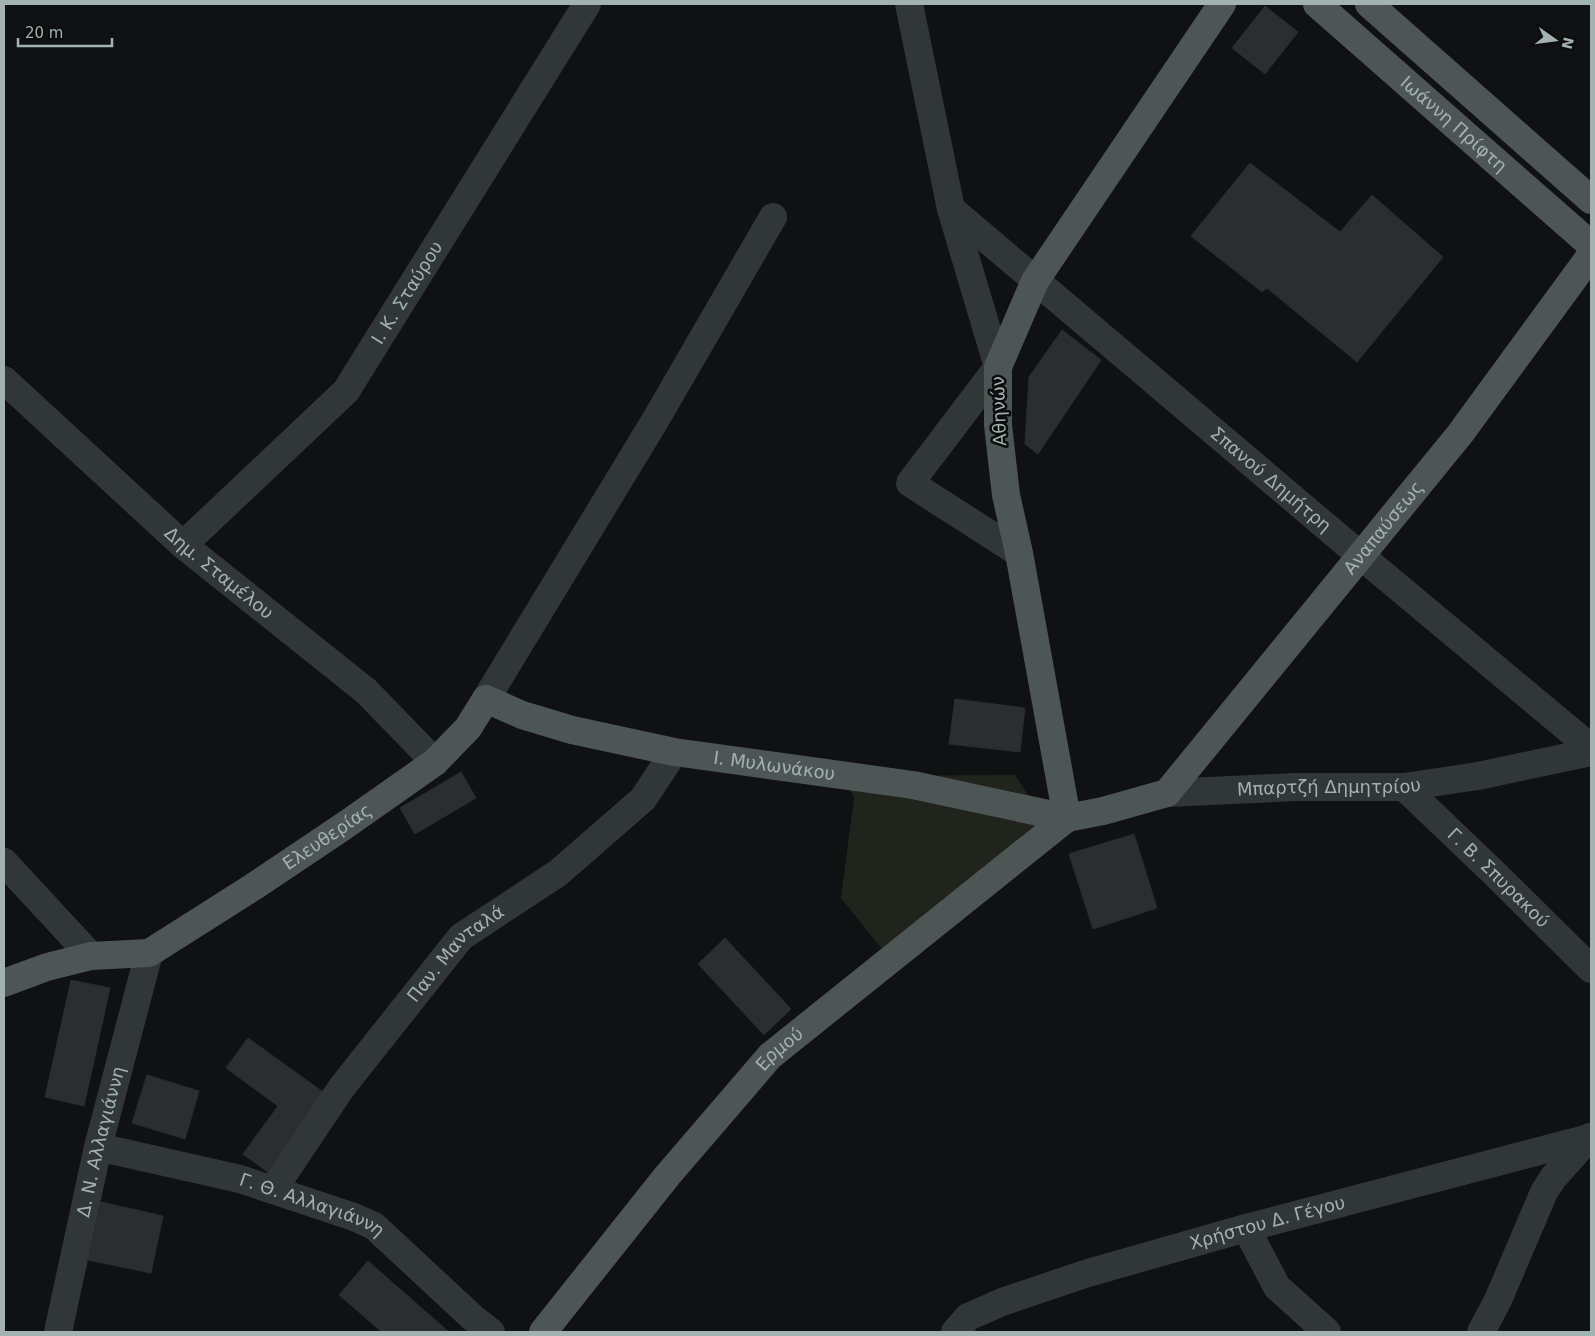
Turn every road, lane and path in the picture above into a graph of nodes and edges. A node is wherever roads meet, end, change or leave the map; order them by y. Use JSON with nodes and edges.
{"nodes":[{"id":1,"x":587,"y":4,"type":"edge"},
{"id":2,"x":908,"y":4,"type":"edge"},
{"id":3,"x":1222,"y":4,"type":"edge"},
{"id":4,"x":1317,"y":4,"type":"edge"},
{"id":5,"x":1370,"y":4,"type":"edge"},
{"id":6,"x":1591,"y":200,"type":"edge"},
{"id":7,"x":951,"y":209,"type":"junction"},
{"id":8,"x":772,"y":217,"type":"dead end"},
{"id":9,"x":1591,"y":245,"type":"edge"},
{"id":10,"x":1591,"y":255,"type":"edge"},
{"id":11,"x":1035,"y":281,"type":"junction"},
{"id":12,"x":998,"y":368,"type":"junction"},
{"id":13,"x":4,"y":380,"type":"edge"},
{"id":14,"x":183,"y":545,"type":"junction"},
{"id":15,"x":1020,"y":553,"type":"junction"},
{"id":16,"x":1361,"y":556,"type":"junction"},
{"id":17,"x":486,"y":699,"type":"junction"},
{"id":18,"x":1591,"y":748,"type":"edge"},
{"id":19,"x":674,"y":752,"type":"junction"},
{"id":20,"x":1591,"y":752,"type":"edge"},
{"id":21,"x":435,"y":762,"type":"junction"},
{"id":22,"x":1404,"y":787,"type":"junction"},
{"id":23,"x":1167,"y":793,"type":"junction"},
{"id":24,"x":1067,"y":818,"type":"junction"},
{"id":25,"x":4,"y":862,"type":"edge"},
{"id":26,"x":149,"y":953,"type":"junction"},
{"id":27,"x":91,"y":956,"type":"junction"},
{"id":28,"x":1591,"y":970,"type":"edge"},
{"id":29,"x":4,"y":983,"type":"edge"},
{"id":30,"x":1590,"y":1137,"type":"edge"},
{"id":31,"x":98,"y":1147,"type":"junction"},
{"id":32,"x":273,"y":1190,"type":"junction"},
{"id":33,"x":1246,"y":1228,"type":"junction"},
{"id":34,"x":969,"y":1327,"type":"edge"},
{"id":35,"x":58,"y":1332,"type":"edge"},
{"id":36,"x":491,"y":1332,"type":"edge"},
{"id":37,"x":543,"y":1332,"type":"edge"},
{"id":38,"x":1327,"y":1332,"type":"edge"},
{"id":39,"x":1480,"y":1332,"type":"edge"}],
"edges":[{"from":1,"to":14,"type":"street","name":"Ι. Κ. Σταύρου"},
{"from":2,"to":7,"type":"street"},
{"from":3,"to":11,"type":"main road","name":"Αθηνών"},
{"from":4,"to":9,"type":"main road","name":"Ιωάννη Πρίφτη"},
{"from":5,"to":6,"type":"main road","name":"Ιωάννη Πρίφτη"},
{"from":7,"to":11,"type":"street","name":"Σπανού Δημήτρη"},
{"from":7,"to":12,"type":"street"},
{"from":8,"to":17,"type":"street"},
{"from":10,"to":16,"type":"main road","name":"Αναπαύσεως"},
{"from":11,"to":12,"type":"main road","name":"Αθηνών"},
{"from":11,"to":16,"type":"street","name":"Σπανού Δημήτρη"},
{"from":12,"to":15,"type":"main road","name":"Αθηνών"},
{"from":12,"to":15,"type":"street"},
{"from":13,"to":14,"type":"street","name":"Δημ. Σταμέλου"},
{"from":14,"to":21,"type":"street","name":"Δημ. Σταμέλου"},
{"from":15,"to":24,"type":"main road","name":"Αθηνών"},
{"from":16,"to":18,"type":"street","name":"Σπανού Δημήτρη"},
{"from":16,"to":23,"type":"main road","name":"Αναπαύσεως"},
{"from":17,"to":19,"type":"main road","name":"Ι. Μυλωνάκου"},
{"from":17,"to":21,"type":"main road","name":"Ελευθερίας"},
{"from":19,"to":24,"type":"main road","name":"Ι. Μυλωνάκου"},
{"from":19,"to":32,"type":"street","name":"Παν. Μανταλά"},
{"from":20,"to":22,"type":"street","name":"Μπαρτζή Δημητρίου"},
{"from":21,"to":26,"type":"main road","name":"Ελευθερίας"},
{"from":22,"to":23,"type":"street","name":"Μπαρτζή Δημητρίου"},
{"from":22,"to":28,"type":"street","name":"Γ. Β. Σπυρακού"},
{"from":23,"to":24,"type":"main road","name":"Μπαρτζή Δημητρίου"},
{"from":24,"to":37,"type":"main road","name":"Ερμού"},
{"from":25,"to":27,"type":"street"},
{"from":26,"to":27,"type":"main road"},
{"from":26,"to":31,"type":"street","name":"Δ. Ν. Αλλαγιάννη"},
{"from":27,"to":29,"type":"main road"},
{"from":30,"to":33,"type":"street","name":"Χρήστου Δ. Γέγου"},
{"from":30,"to":39,"type":"street"},
{"from":31,"to":32,"type":"street","name":"Γ. Θ. Αλλαγιάννη"},
{"from":31,"to":35,"type":"street","name":"Δ. Ν. Αλλαγιάννη"},
{"from":32,"to":36,"type":"street","name":"Γ. Θ. Αλλαγιάννη"},
{"from":33,"to":34,"type":"street","name":"Χρήστου Δ. Γέγου"},
{"from":33,"to":38,"type":"street"}]}
